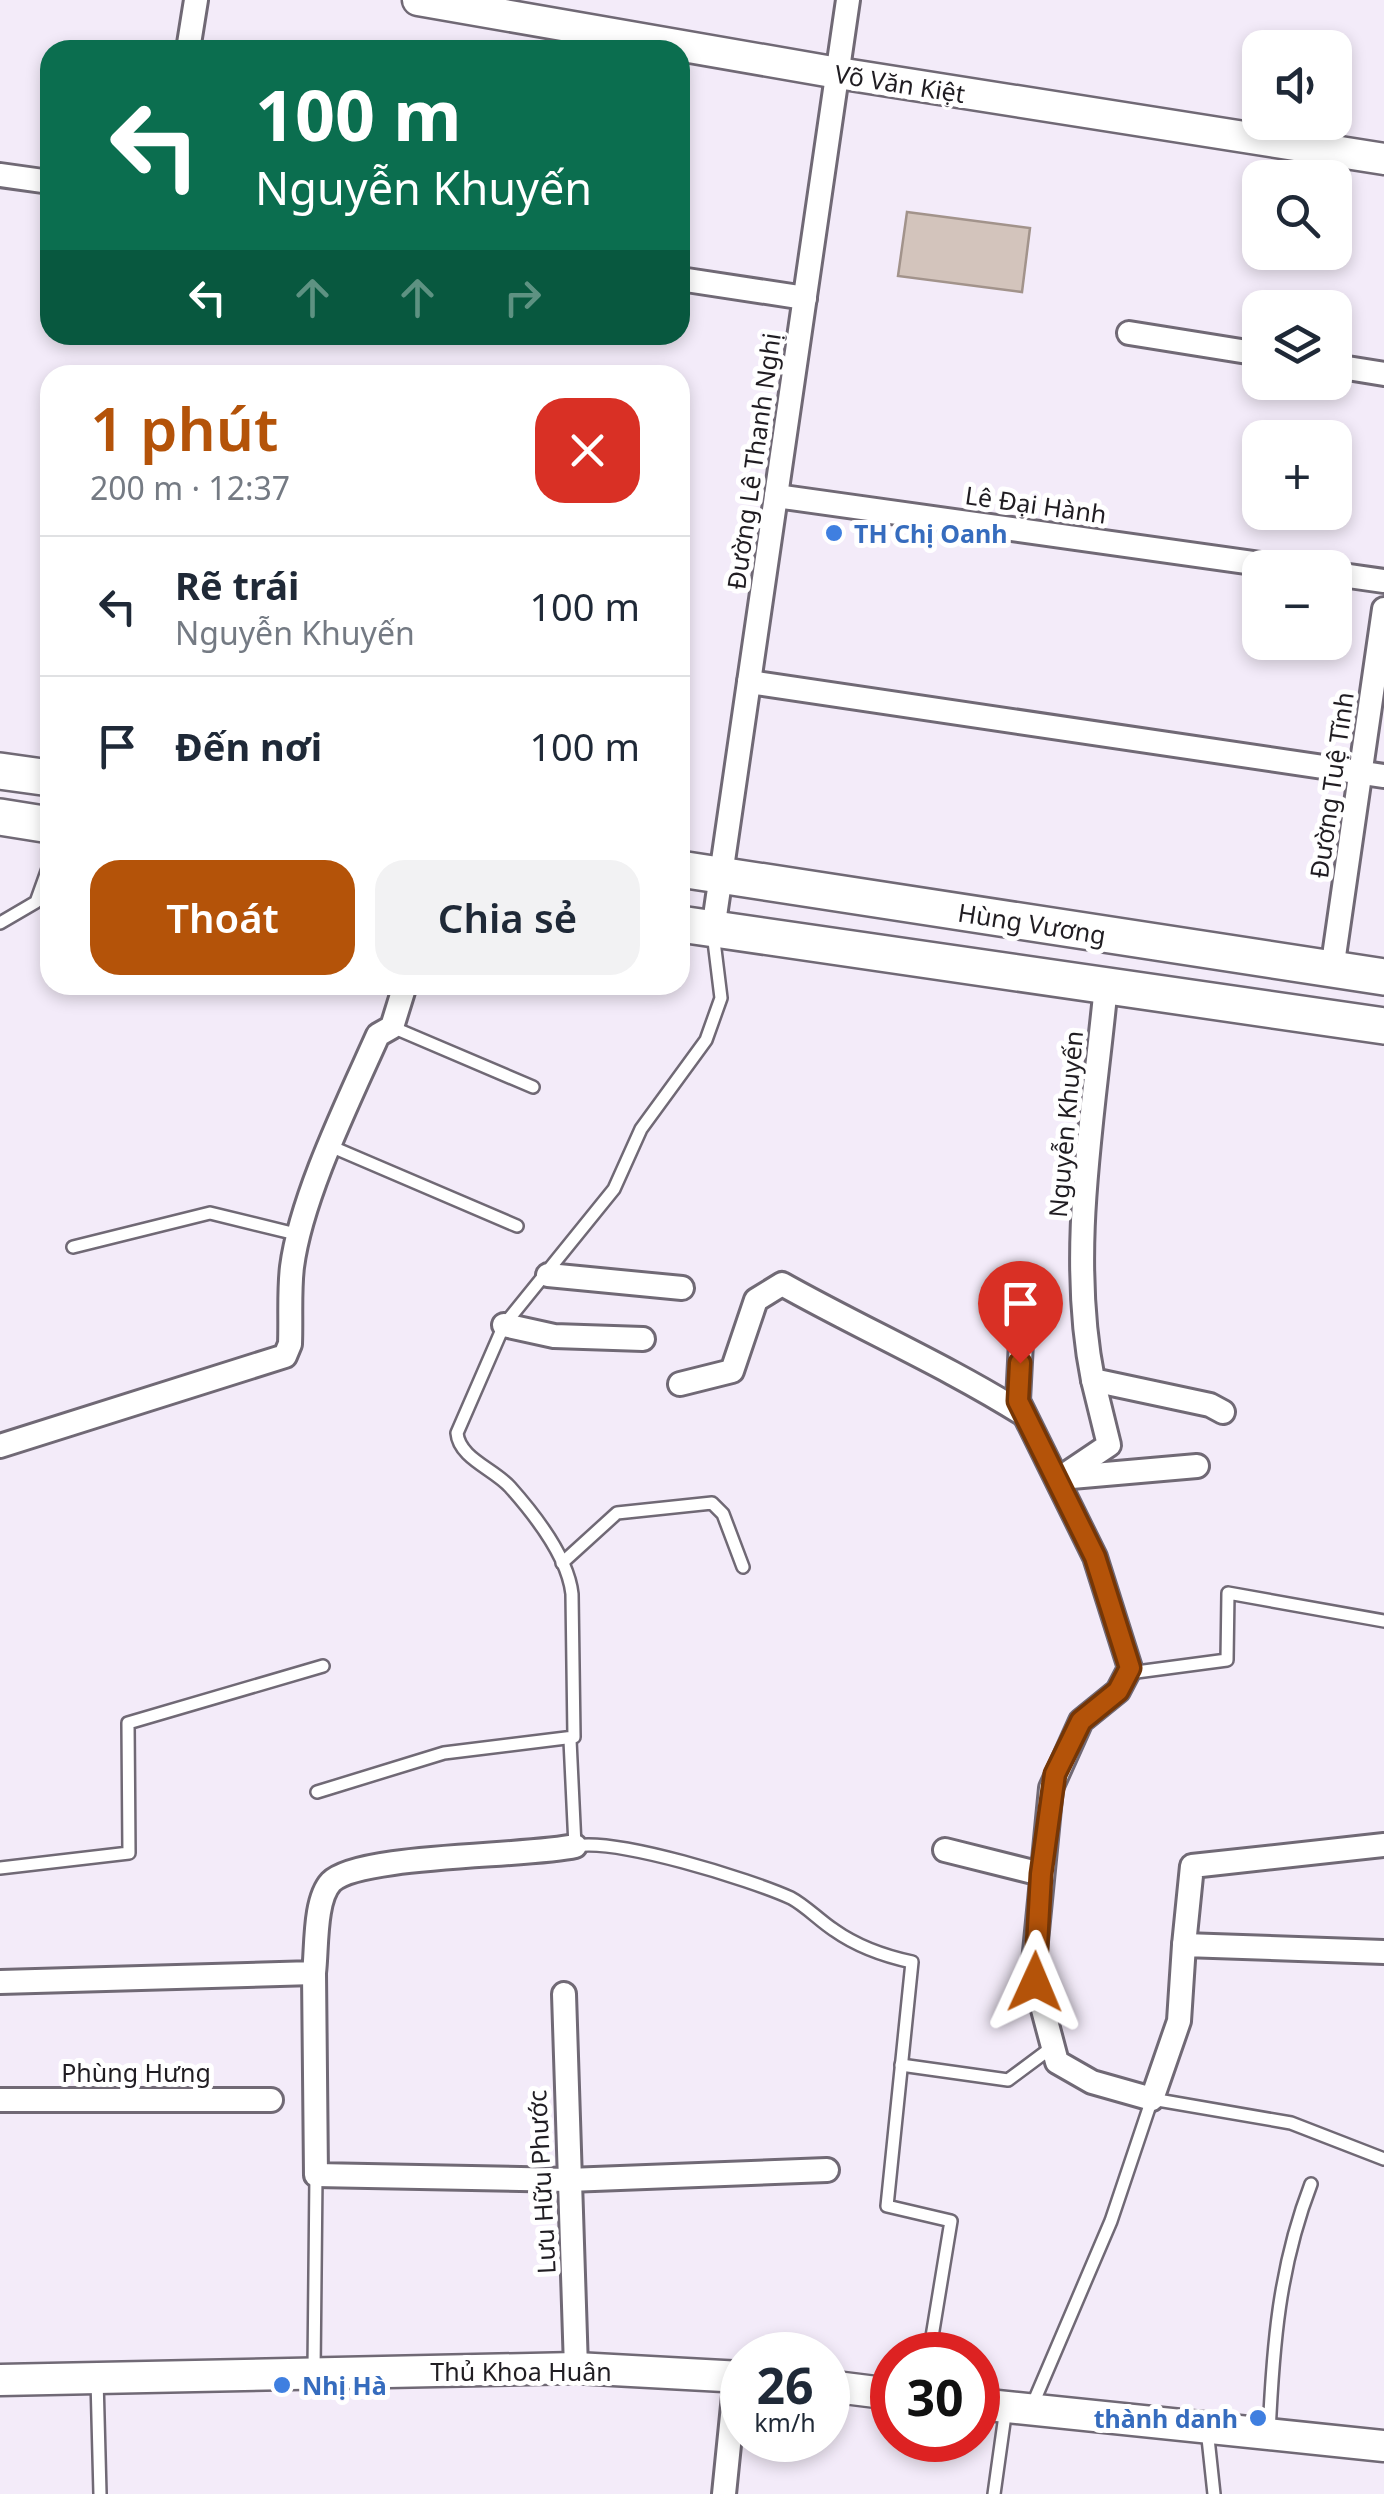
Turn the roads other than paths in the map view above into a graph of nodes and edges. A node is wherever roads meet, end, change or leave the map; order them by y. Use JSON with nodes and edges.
{"nodes":[{"id":1,"x":196,"y":0,"type":"edge"},
{"id":2,"x":848,"y":0,"type":"edge"},
{"id":3,"x":432,"y":1,"type":"edge"},
{"id":4,"x":190,"y":40,"type":"edge"},
{"id":5,"x":649,"y":40,"type":"edge"},
{"id":6,"x":690,"y":47,"type":"edge"},
{"id":7,"x":838,"y":74,"type":"junction"},
{"id":8,"x":1384,"y":159,"type":"edge"},
{"id":9,"x":0,"y":175,"type":"edge"},
{"id":10,"x":40,"y":181,"type":"edge"},
{"id":11,"x":690,"y":281,"type":"edge"},
{"id":12,"x":805,"y":298,"type":"junction"},
{"id":13,"x":1129,"y":334,"type":"dead end"},
{"id":14,"x":1242,"y":351,"type":"edge"},
{"id":15,"x":1352,"y":369,"type":"edge"},
{"id":16,"x":1384,"y":374,"type":"edge"},
{"id":17,"x":776,"y":496,"type":"junction"},
{"id":18,"x":1242,"y":561,"type":"edge"},
{"id":19,"x":1352,"y":576,"type":"edge"},
{"id":20,"x":1384,"y":581,"type":"edge"},
{"id":21,"x":1384,"y":609,"type":"edge"},
{"id":22,"x":749,"y":682,"type":"junction"},
{"id":23,"x":0,"y":771,"type":"edge"},
{"id":24,"x":1360,"y":772,"type":"junction"},
{"id":25,"x":1384,"y":776,"type":"edge"},
{"id":26,"x":40,"y":777,"type":"edge"},
{"id":27,"x":0,"y":817,"type":"edge"},
{"id":28,"x":40,"y":823,"type":"edge"},
{"id":29,"x":690,"y":870,"type":"edge"},
{"id":30,"x":721,"y":875,"type":"junction"},
{"id":31,"x":40,"y":891,"type":"edge"},
{"id":32,"x":0,"y":924,"type":"edge"},
{"id":33,"x":696,"y":927,"type":"edge"},
{"id":34,"x":1332,"y":970,"type":"junction"},
{"id":35,"x":1384,"y":977,"type":"edge"},
{"id":36,"x":1106,"y":985,"type":"junction"},
{"id":37,"x":402,"y":995,"type":"edge"},
{"id":38,"x":392,"y":1026,"type":"junction"},
{"id":39,"x":1384,"y":1026,"type":"edge"},
{"id":40,"x":533,"y":1087,"type":"dead end"},
{"id":41,"x":330,"y":1146,"type":"junction"},
{"id":42,"x":516,"y":1226,"type":"dead end"},
{"id":43,"x":300,"y":1235,"type":"junction"},
{"id":44,"x":72,"y":1246,"type":"dead end"},
{"id":45,"x":548,"y":1274,"type":"junction"},
{"id":46,"x":682,"y":1288,"type":"dead end"},
{"id":47,"x":504,"y":1325,"type":"junction"},
{"id":48,"x":643,"y":1339,"type":"dead end"},
{"id":49,"x":1021,"y":1342,"type":"dead end"},
{"id":50,"x":1092,"y":1380,"type":"junction"},
{"id":51,"x":680,"y":1384,"type":"dead end"},
{"id":52,"x":1223,"y":1412,"type":"dead end"},
{"id":53,"x":1022,"y":1414,"type":"junction"},
{"id":54,"x":0,"y":1446,"type":"edge"},
{"id":55,"x":1197,"y":1466,"type":"dead end"},
{"id":56,"x":1060,"y":1478,"type":"junction"},
{"id":57,"x":562,"y":1562,"type":"junction"},
{"id":58,"x":743,"y":1567,"type":"dead end"},
{"id":59,"x":1384,"y":1621,"type":"edge"},
{"id":60,"x":323,"y":1666,"type":"dead end"},
{"id":61,"x":1130,"y":1673,"type":"junction"},
{"id":62,"x":570,"y":1740,"type":"junction"},
{"id":63,"x":318,"y":1792,"type":"dead end"},
{"id":64,"x":1384,"y":1844,"type":"edge"},
{"id":65,"x":575,"y":1846,"type":"junction"},
{"id":66,"x":945,"y":1850,"type":"dead end"},
{"id":67,"x":0,"y":1868,"type":"edge"},
{"id":68,"x":1041,"y":1874,"type":"junction"},
{"id":69,"x":1184,"y":1945,"type":"junction"},
{"id":70,"x":1384,"y":1952,"type":"edge"},
{"id":71,"x":314,"y":1973,"type":"junction"},
{"id":72,"x":0,"y":1982,"type":"edge"},
{"id":73,"x":564,"y":1994,"type":"dead end"},
{"id":74,"x":1051,"y":2048,"type":"junction"},
{"id":75,"x":901,"y":2065,"type":"junction"},
{"id":76,"x":1152,"y":2099,"type":"junction"},
{"id":77,"x":0,"y":2100,"type":"edge"},
{"id":78,"x":272,"y":2100,"type":"dead end"},
{"id":79,"x":1384,"y":2159,"type":"edge"},
{"id":80,"x":826,"y":2170,"type":"dead end"},
{"id":81,"x":316,"y":2175,"type":"junction"},
{"id":82,"x":568,"y":2180,"type":"junction"},
{"id":83,"x":1311,"y":2184,"type":"dead end"},
{"id":84,"x":933,"y":2332,"type":"edge"},
{"id":85,"x":576,"y":2368,"type":"junction"},
{"id":86,"x":314,"y":2373,"type":"junction"},
{"id":87,"x":720,"y":2375,"type":"edge"},
{"id":88,"x":98,"y":2379,"type":"junction"},
{"id":89,"x":0,"y":2380,"type":"edge"},
{"id":90,"x":1004,"y":2408,"type":"edge"},
{"id":91,"x":1207,"y":2430,"type":"junction"},
{"id":92,"x":1268,"y":2435,"type":"junction"},
{"id":93,"x":1384,"y":2446,"type":"edge"},
{"id":94,"x":728,"y":2462,"type":"edge"},
{"id":95,"x":100,"y":2494,"type":"edge"},
{"id":96,"x":724,"y":2494,"type":"edge"},
{"id":97,"x":994,"y":2494,"type":"edge"},
{"id":98,"x":1214,"y":2494,"type":"edge"}],
"edges":[{"from":1,"to":4,"type":"street"},
{"from":2,"to":7,"type":"street","name":"Đường Lê Thanh Nghị"},
{"from":3,"to":5,"type":"main road","name":"Võ Văn Kiệt"},
{"from":6,"to":7,"type":"main road","name":"Võ Văn Kiệt"},
{"from":7,"to":8,"type":"main road","name":"Võ Văn Kiệt"},
{"from":7,"to":12,"type":"street","name":"Đường Lê Thanh Nghị"},
{"from":9,"to":10,"type":"street"},
{"from":11,"to":12,"type":"street"},
{"from":12,"to":17,"type":"street","name":"Đường Lê Thanh Nghị"},
{"from":13,"to":14,"type":"street"},
{"from":15,"to":16,"type":"street"},
{"from":17,"to":18,"type":"street","name":"Lê Đại Hành"},
{"from":17,"to":22,"type":"street","name":"Đường Lê Thanh Nghị"},
{"from":19,"to":20,"type":"street"},
{"from":21,"to":24,"type":"street","name":"Đường Tuệ Tĩnh"},
{"from":22,"to":24,"type":"street"},
{"from":22,"to":30,"type":"street","name":"Đường Lê Thanh Nghị"},
{"from":23,"to":26,"type":"main road"},
{"from":24,"to":25,"type":"street"},
{"from":24,"to":34,"type":"street","name":"Đường Tuệ Tĩnh"},
{"from":27,"to":28,"type":"main road"},
{"from":29,"to":30,"type":"main road","name":"Hùng Vương"},
{"from":30,"to":33,"type":"street","name":"Đường Lê Thanh Nghị"},
{"from":30,"to":34,"type":"main road","name":"Hùng Vương"},
{"from":31,"to":32,"type":"lane"},
{"from":33,"to":36,"type":"main road","name":"Hùng Vương"},
{"from":33,"to":45,"type":"lane"},
{"from":34,"to":35,"type":"main road","name":"Hùng Vương"},
{"from":36,"to":39,"type":"main road","name":"Hùng Vương"},
{"from":36,"to":50,"type":"street","name":"Nguyễn Khuyến"},
{"from":37,"to":38,"type":"street"},
{"from":38,"to":40,"type":"lane"},
{"from":38,"to":41,"type":"street"},
{"from":41,"to":42,"type":"lane"},
{"from":41,"to":43,"type":"street"},
{"from":43,"to":44,"type":"lane"},
{"from":43,"to":54,"type":"street"},
{"from":45,"to":46,"type":"street"},
{"from":45,"to":47,"type":"lane"},
{"from":47,"to":48,"type":"street"},
{"from":47,"to":57,"type":"lane"},
{"from":49,"to":53,"type":"street"},
{"from":50,"to":52,"type":"street"},
{"from":50,"to":56,"type":"street","name":"Nguyễn Khuyến"},
{"from":51,"to":53,"type":"street"},
{"from":53,"to":56,"type":"street"},
{"from":55,"to":56,"type":"street"},
{"from":56,"to":61,"type":"street"},
{"from":57,"to":58,"type":"lane"},
{"from":57,"to":62,"type":"lane"},
{"from":59,"to":61,"type":"lane"},
{"from":60,"to":67,"type":"lane"},
{"from":61,"to":68,"type":"street"},
{"from":62,"to":63,"type":"lane"},
{"from":62,"to":65,"type":"lane"},
{"from":64,"to":69,"type":"street"},
{"from":65,"to":71,"type":"street"},
{"from":65,"to":75,"type":"lane"},
{"from":66,"to":68,"type":"street"},
{"from":68,"to":74,"type":"street"},
{"from":69,"to":70,"type":"street"},
{"from":69,"to":76,"type":"street"},
{"from":71,"to":72,"type":"street"},
{"from":71,"to":81,"type":"street"},
{"from":73,"to":82,"type":"street","name":"Lưu Hữu Phước"},
{"from":74,"to":75,"type":"lane"},
{"from":74,"to":76,"type":"street"},
{"from":75,"to":84,"type":"lane"},
{"from":76,"to":79,"type":"lane"},
{"from":76,"to":90,"type":"lane"},
{"from":77,"to":78,"type":"street","name":"Phùng Hưng"},
{"from":80,"to":82,"type":"street"},
{"from":81,"to":82,"type":"street"},
{"from":81,"to":86,"type":"lane"},
{"from":82,"to":85,"type":"street","name":"Lưu Hữu Phước"},
{"from":83,"to":92,"type":"lane"},
{"from":85,"to":86,"type":"main road","name":"Thủ Khoa Huân"},
{"from":85,"to":87,"type":"main road","name":"Thủ Khoa Huân"},
{"from":86,"to":88,"type":"main road","name":"Thủ Khoa Huân"},
{"from":88,"to":89,"type":"main road","name":"Thủ Khoa Huân"},
{"from":88,"to":95,"type":"lane"},
{"from":90,"to":91,"type":"main road"},
{"from":90,"to":97,"type":"lane"},
{"from":91,"to":92,"type":"main road"},
{"from":91,"to":98,"type":"lane"},
{"from":92,"to":93,"type":"main road"},
{"from":94,"to":96,"type":"street"}]}
